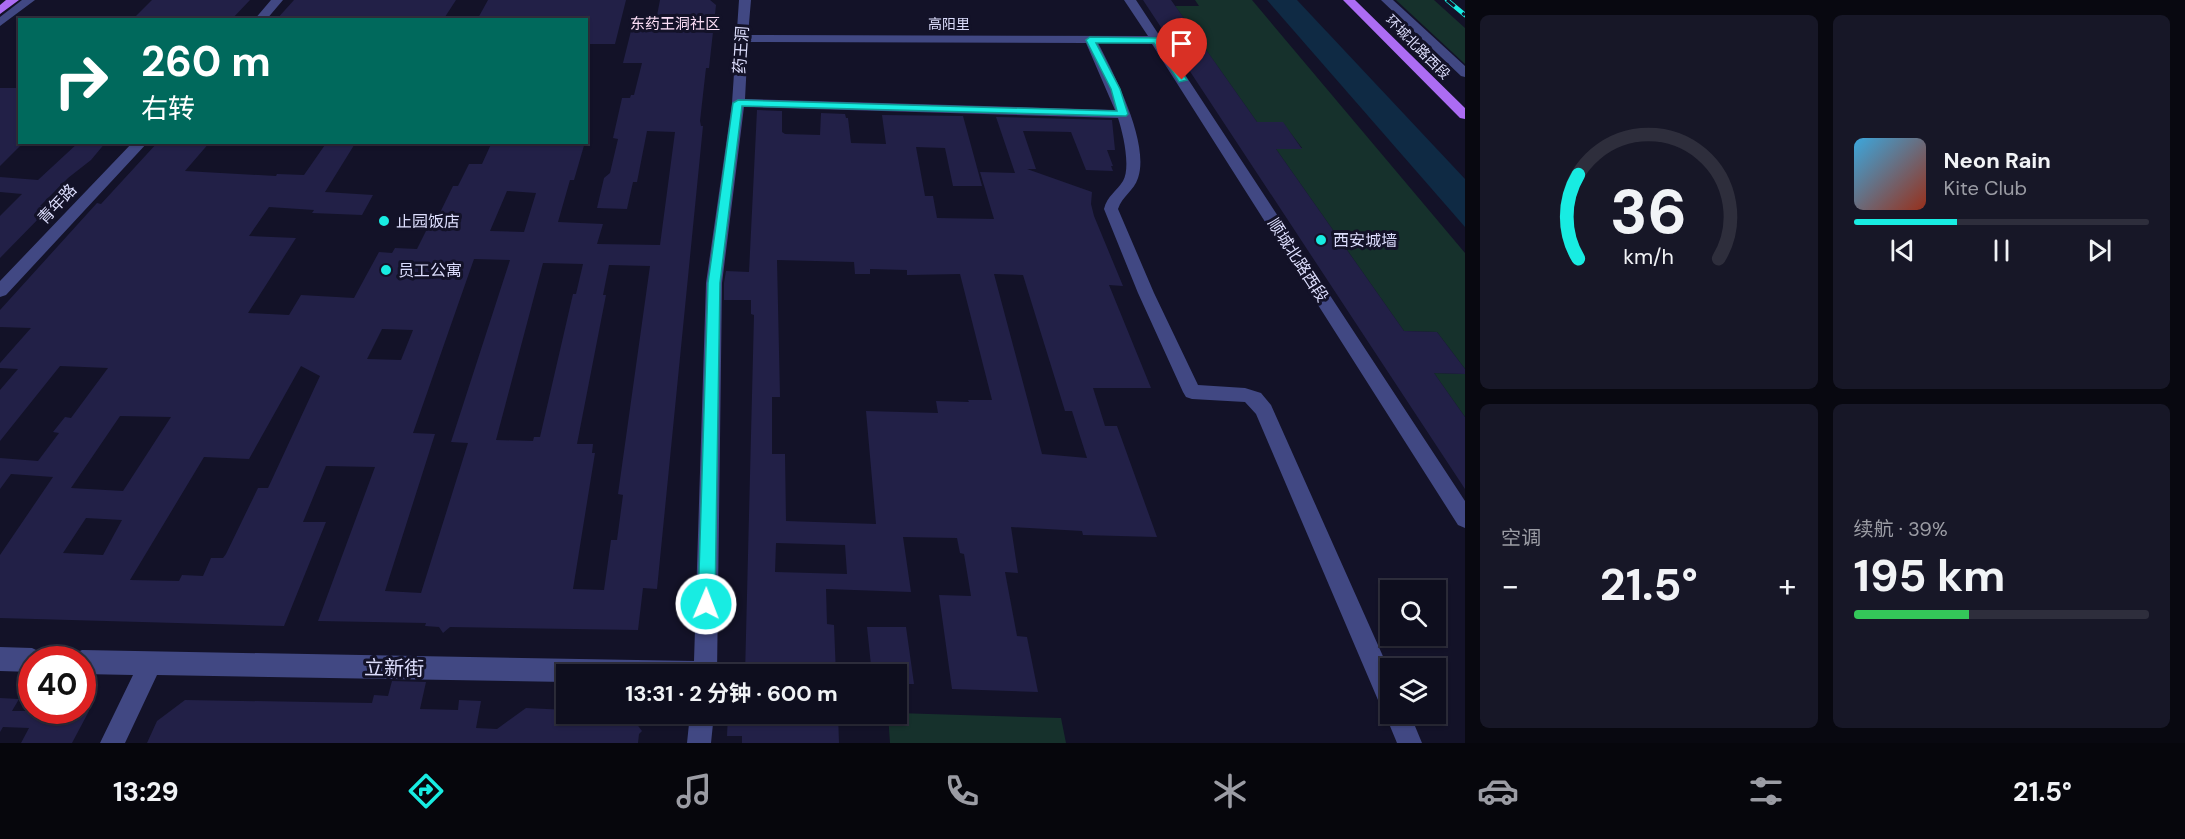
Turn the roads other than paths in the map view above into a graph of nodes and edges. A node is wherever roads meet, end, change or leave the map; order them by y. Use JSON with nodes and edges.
{"nodes":[{"id":1,"x":13,"y":0,"type":"edge"},
{"id":2,"x":28,"y":0,"type":"edge"},
{"id":3,"x":277,"y":0,"type":"edge"},
{"id":4,"x":745,"y":0,"type":"edge"},
{"id":5,"x":1130,"y":0,"type":"edge"},
{"id":6,"x":1349,"y":0,"type":"edge"},
{"id":7,"x":1360,"y":0,"type":"edge"},
{"id":8,"x":1387,"y":0,"type":"edge"},
{"id":9,"x":0,"y":11,"type":"edge"},
{"id":10,"x":260,"y":18,"type":"edge"},
{"id":11,"x":0,"y":23,"type":"edge"},
{"id":12,"x":742,"y":38,"type":"junction"},
{"id":13,"x":1090,"y":40,"type":"junction"},
{"id":14,"x":1156,"y":40,"type":"junction"},
{"id":15,"x":1465,"y":74,"type":"edge"},
{"id":16,"x":1465,"y":102,"type":"edge"},
{"id":17,"x":738,"y":103,"type":"junction"},
{"id":18,"x":1123,"y":114,"type":"junction"},
{"id":19,"x":1465,"y":115,"type":"edge"},
{"id":20,"x":139,"y":144,"type":"edge"},
{"id":21,"x":0,"y":291,"type":"edge"},
{"id":22,"x":1465,"y":519,"type":"edge"},
{"id":23,"x":0,"y":659,"type":"edge"},
{"id":24,"x":18,"y":660,"type":"edge"},
{"id":25,"x":96,"y":663,"type":"edge"},
{"id":26,"x":705,"y":664,"type":"edge"},
{"id":27,"x":150,"y":665,"type":"junction"},
{"id":28,"x":556,"y":672,"type":"edge"},
{"id":29,"x":1380,"y":675,"type":"edge"},
{"id":30,"x":701,"y":724,"type":"edge"},
{"id":31,"x":1401,"y":724,"type":"edge"},
{"id":32,"x":112,"y":743,"type":"edge"},
{"id":33,"x":699,"y":743,"type":"edge"},
{"id":34,"x":1410,"y":743,"type":"edge"}],
"edges":[{"from":1,"to":9,"type":"main road"},
{"from":2,"to":11,"type":"street"},
{"from":3,"to":10,"type":"street"},
{"from":4,"to":12,"type":"street","name":"药王洞"},
{"from":5,"to":14,"type":"street","name":"顺城北路西段"},
{"from":6,"to":19,"type":"main road","name":"环城北路西段"},
{"from":7,"to":16,"type":"main road","name":"环城北路西段"},
{"from":8,"to":15,"type":"street"},
{"from":12,"to":13,"type":"street","name":"高阳里"},
{"from":12,"to":17,"type":"street","name":"药王洞"},
{"from":13,"to":14,"type":"street","name":"高阳里"},
{"from":13,"to":18,"type":"street"},
{"from":14,"to":22,"type":"street","name":"顺城北路西段"},
{"from":17,"to":18,"type":"street"},
{"from":17,"to":26,"type":"street","name":"药王洞"},
{"from":18,"to":29,"type":"street"},
{"from":20,"to":21,"type":"street","name":"青年路"},
{"from":23,"to":24,"type":"street"},
{"from":25,"to":27,"type":"street","name":"立新街"},
{"from":27,"to":28,"type":"street","name":"立新街"},
{"from":27,"to":32,"type":"street"},
{"from":30,"to":33,"type":"street"},
{"from":31,"to":34,"type":"street"}]}
